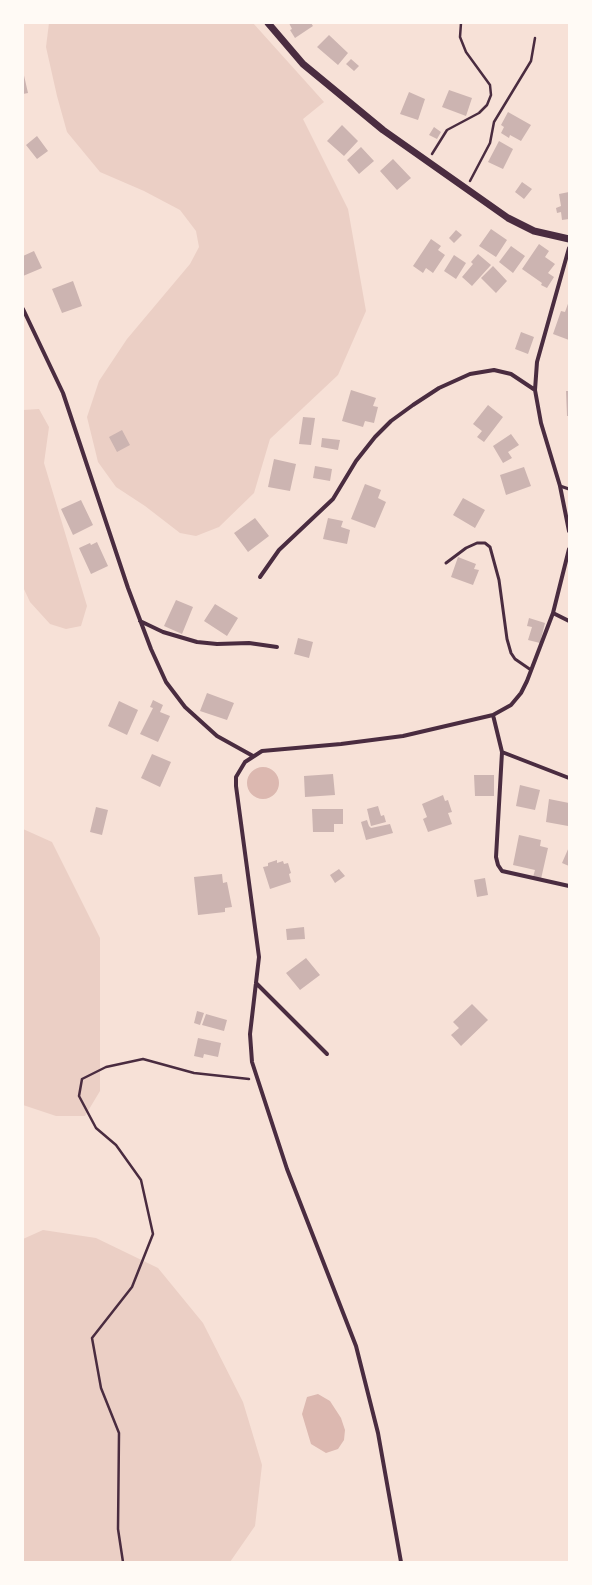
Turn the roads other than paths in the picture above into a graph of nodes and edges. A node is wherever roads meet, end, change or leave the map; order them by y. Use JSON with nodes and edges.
{"nodes":[{"id":1,"x":268,"y":23,"type":"edge"},
{"id":2,"x":569,"y":239,"type":"edge"},
{"id":3,"x":569,"y":248,"type":"edge"},
{"id":4,"x":23,"y":310,"type":"edge"},
{"id":5,"x":535,"y":390,"type":"junction"},
{"id":6,"x":560,"y":486,"type":"junction"},
{"id":7,"x":569,"y":489,"type":"edge"},
{"id":8,"x":569,"y":531,"type":"edge"},
{"id":9,"x":569,"y":549,"type":"edge"},
{"id":10,"x":446,"y":563,"type":"dead end"},
{"id":11,"x":260,"y":577,"type":"dead end"},
{"id":12,"x":554,"y":613,"type":"junction"},
{"id":13,"x":569,"y":620,"type":"edge"},
{"id":14,"x":140,"y":621,"type":"junction"},
{"id":15,"x":277,"y":647,"type":"dead end"},
{"id":16,"x":531,"y":670,"type":"junction"},
{"id":17,"x":493,"y":715,"type":"junction"},
{"id":18,"x":502,"y":752,"type":"junction"},
{"id":19,"x":253,"y":756,"type":"junction"},
{"id":20,"x":569,"y":778,"type":"edge"},
{"id":21,"x":569,"y":886,"type":"edge"},
{"id":22,"x":256,"y":983,"type":"junction"},
{"id":23,"x":327,"y":1054,"type":"dead end"},
{"id":24,"x":401,"y":1562,"type":"edge"}],
"edges":[{"from":1,"to":2,"type":"street"},
{"from":3,"to":5,"type":"street"},
{"from":4,"to":14,"type":"street"},
{"from":5,"to":6,"type":"street"},
{"from":5,"to":11,"type":"street"},
{"from":6,"to":7,"type":"lane"},
{"from":6,"to":8,"type":"street"},
{"from":9,"to":12,"type":"street"},
{"from":10,"to":16,"type":"lane"},
{"from":12,"to":13,"type":"street"},
{"from":12,"to":16,"type":"street"},
{"from":14,"to":15,"type":"street"},
{"from":14,"to":19,"type":"street"},
{"from":16,"to":17,"type":"street"},
{"from":17,"to":18,"type":"street"},
{"from":17,"to":19,"type":"street"},
{"from":18,"to":20,"type":"street"},
{"from":18,"to":21,"type":"street"},
{"from":19,"to":22,"type":"street"},
{"from":22,"to":23,"type":"street"},
{"from":22,"to":24,"type":"street"}]}
